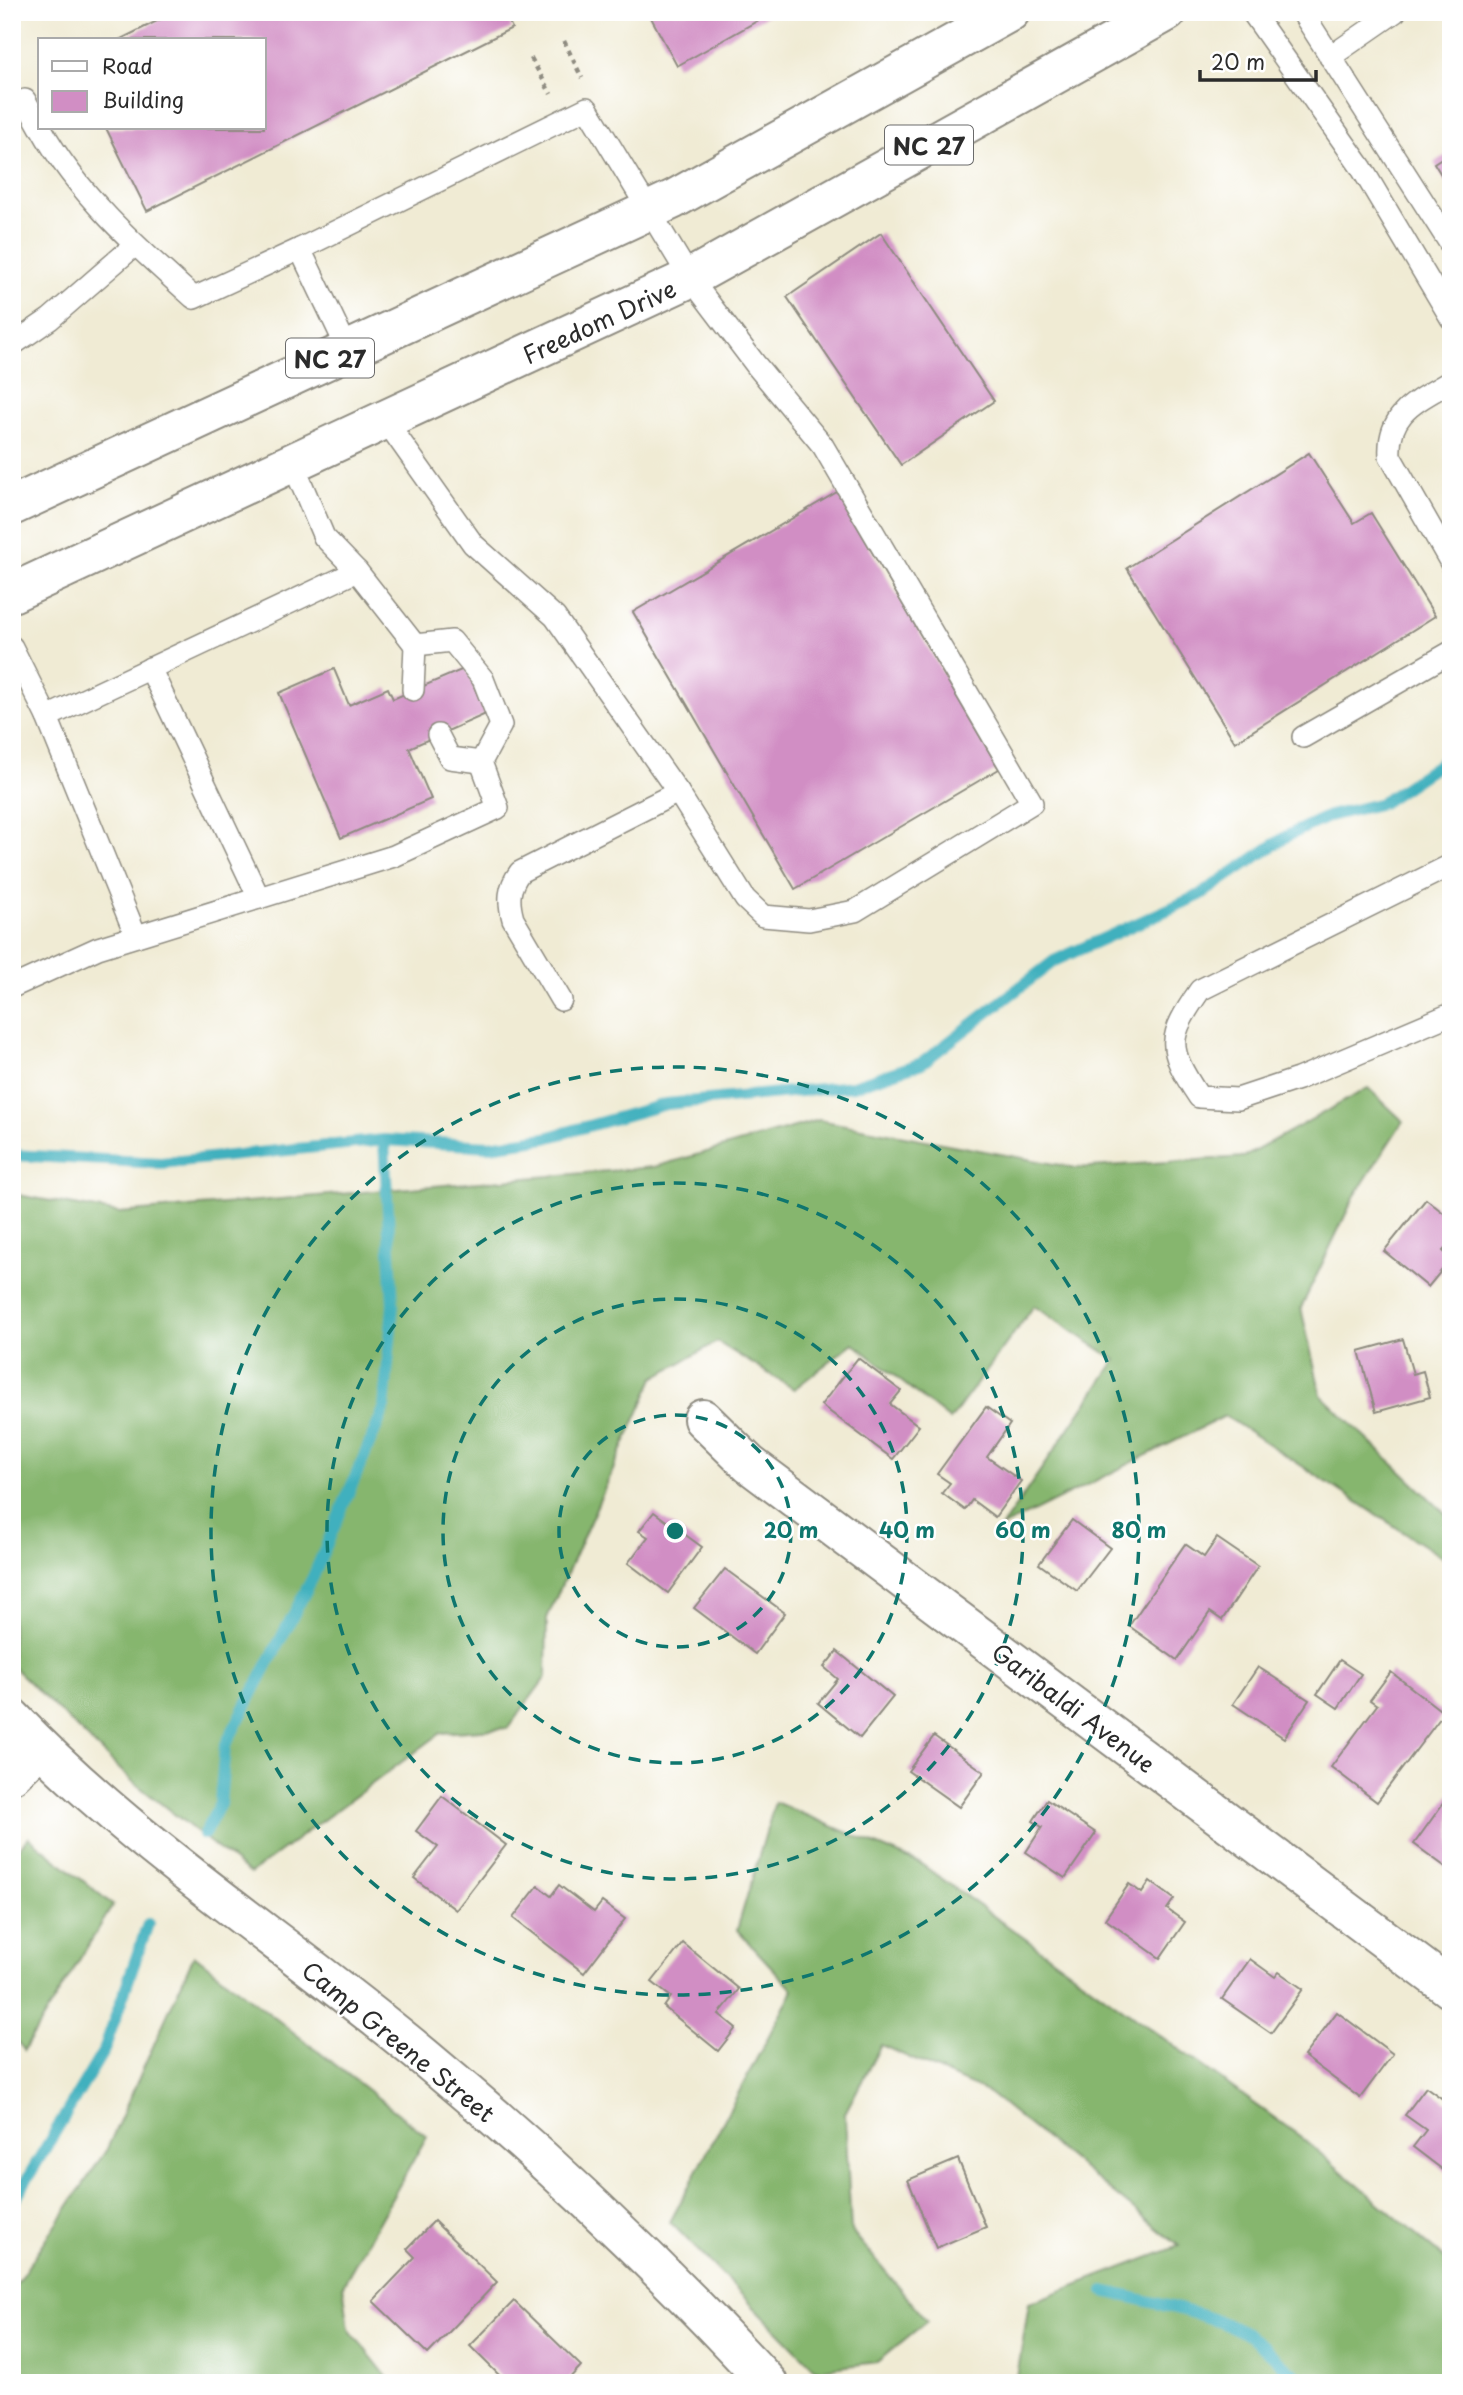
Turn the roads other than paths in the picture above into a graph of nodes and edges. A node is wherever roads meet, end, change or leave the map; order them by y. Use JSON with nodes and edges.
{"nodes":[{"id":1,"x":1010,"y":12,"type":"edge"},
{"id":2,"x":1167,"y":12,"type":"edge"},
{"id":3,"x":1252,"y":12,"type":"edge"},
{"id":4,"x":1302,"y":12,"type":"edge"},
{"id":5,"x":1395,"y":12,"type":"edge"},
{"id":6,"x":1330,"y":57,"type":"junction"},
{"id":7,"x":25,"y":100,"type":"dead end"},
{"id":8,"x":38,"y":123,"type":"edge"},
{"id":9,"x":42,"y":130,"type":"edge"},
{"id":10,"x":648,"y":211,"type":"junction"},
{"id":11,"x":135,"y":245,"type":"junction"},
{"id":12,"x":1451,"y":245,"type":"edge"},
{"id":13,"x":300,"y":249,"type":"junction"},
{"id":14,"x":690,"y":278,"type":"junction"},
{"id":15,"x":1451,"y":318,"type":"edge"},
{"id":16,"x":12,"y":345,"type":"edge"},
{"id":17,"x":348,"y":350,"type":"junction"},
{"id":18,"x":1451,"y":381,"type":"edge"},
{"id":19,"x":386,"y":421,"type":"junction"},
{"id":20,"x":293,"y":464,"type":"junction"},
{"id":21,"x":12,"y":506,"type":"edge"},
{"id":22,"x":1451,"y":564,"type":"edge"},
{"id":23,"x":357,"y":571,"type":"junction"},
{"id":24,"x":12,"y":593,"type":"edge"},
{"id":25,"x":415,"y":645,"type":"junction"},
{"id":26,"x":12,"y":647,"type":"edge"},
{"id":27,"x":1451,"y":652,"type":"edge"},
{"id":28,"x":150,"y":668,"type":"junction"},
{"id":29,"x":413,"y":690,"type":"dead end"},
{"id":30,"x":47,"y":718,"type":"junction"},
{"id":31,"x":438,"y":735,"type":"dead end"},
{"id":32,"x":1303,"y":737,"type":"dead end"},
{"id":33,"x":481,"y":762,"type":"junction"},
{"id":34,"x":678,"y":792,"type":"junction"},
{"id":35,"x":1451,"y":866,"type":"edge"},
{"id":36,"x":259,"y":898,"type":"junction"},
{"id":37,"x":136,"y":936,"type":"junction"},
{"id":38,"x":12,"y":987,"type":"edge"},
{"id":39,"x":561,"y":1000,"type":"dead end"},
{"id":40,"x":1451,"y":1014,"type":"edge"},
{"id":41,"x":703,"y":1419,"type":"dead end"},
{"id":42,"x":12,"y":1718,"type":"edge"},
{"id":43,"x":40,"y":1747,"type":"junction"},
{"id":44,"x":12,"y":1774,"type":"edge"},
{"id":45,"x":1451,"y":1989,"type":"edge"},
{"id":46,"x":768,"y":2383,"type":"edge"}],
"edges":[{"from":1,"to":10,"type":"main road","number":"NC 27"},
{"from":2,"to":14,"type":"main road","name":"Freedom Drive","number":"NC 27"},
{"from":3,"to":15,"type":"lane"},
{"from":4,"to":6,"type":"lane"},
{"from":5,"to":6,"type":"lane"},
{"from":6,"to":12,"type":"lane"},
{"from":7,"to":8,"type":"lane"},
{"from":9,"to":11,"type":"lane"},
{"from":10,"to":13,"type":"lane"},
{"from":10,"to":14,"type":"lane"},
{"from":10,"to":17,"type":"main road","number":"NC 27"},
{"from":11,"to":13,"type":"lane"},
{"from":11,"to":16,"type":"lane"},
{"from":13,"to":17,"type":"lane"},
{"from":14,"to":19,"type":"main road","name":"Freedom Drive","number":"NC 27"},
{"from":14,"to":34,"type":"lane"},
{"from":17,"to":21,"type":"main road","number":"NC 27"},
{"from":18,"to":22,"type":"lane"},
{"from":19,"to":20,"type":"main road","name":"Freedom Drive","number":"NC 27"},
{"from":19,"to":34,"type":"lane"},
{"from":20,"to":23,"type":"lane"},
{"from":20,"to":24,"type":"main road","name":"Freedom Drive","number":"NC 27"},
{"from":23,"to":25,"type":"lane"},
{"from":23,"to":28,"type":"lane"},
{"from":25,"to":29,"type":"lane"},
{"from":25,"to":33,"type":"lane"},
{"from":26,"to":30,"type":"lane"},
{"from":27,"to":32,"type":"lane"},
{"from":28,"to":30,"type":"lane"},
{"from":28,"to":36,"type":"lane"},
{"from":30,"to":37,"type":"lane"},
{"from":31,"to":33,"type":"lane"},
{"from":33,"to":36,"type":"lane"},
{"from":34,"to":39,"type":"lane"},
{"from":35,"to":40,"type":"lane"},
{"from":36,"to":37,"type":"lane"},
{"from":37,"to":38,"type":"lane"},
{"from":41,"to":45,"type":"main road","name":"Garibaldi Avenue"},
{"from":42,"to":43,"type":"main road","name":"Camp Greene Street"},
{"from":43,"to":44,"type":"main road"},
{"from":43,"to":46,"type":"main road","name":"Camp Greene Street"}]}
